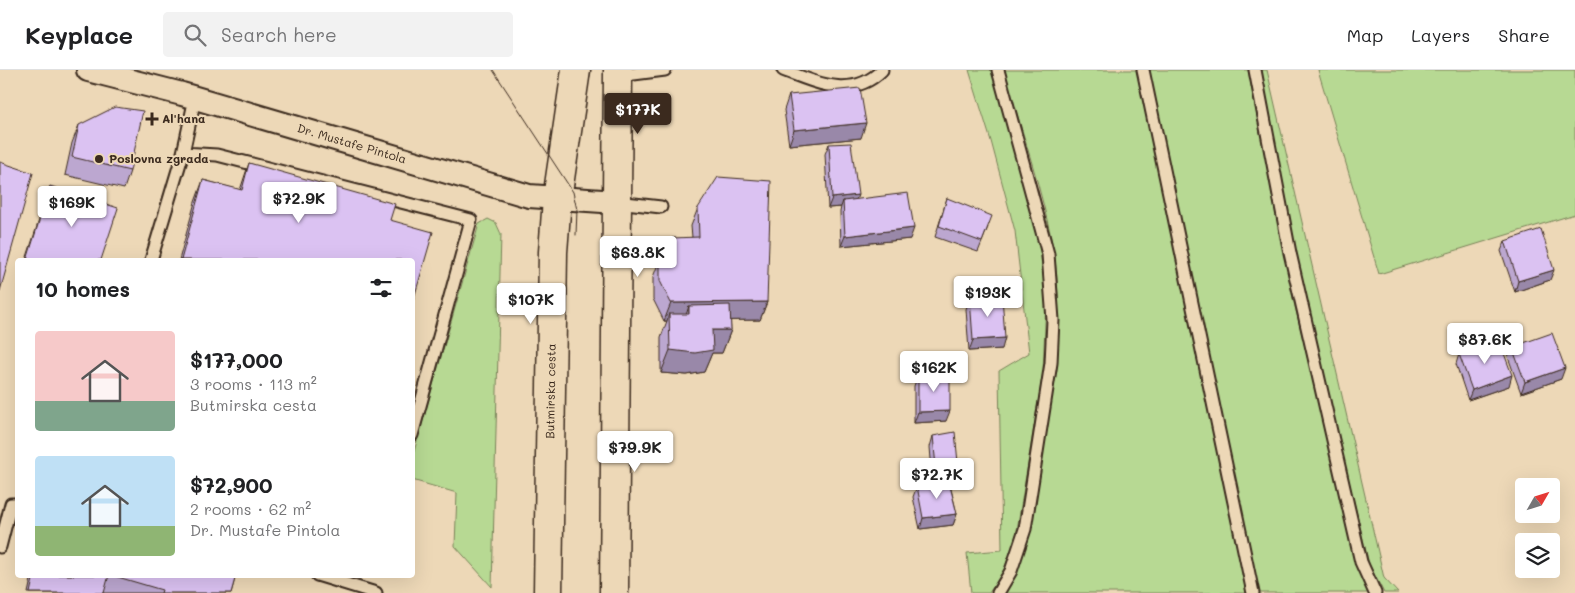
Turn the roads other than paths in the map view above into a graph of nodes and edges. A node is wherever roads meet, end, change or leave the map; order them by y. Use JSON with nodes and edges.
{"nodes":[{"id":1,"x":88,"y":70,"type":"edge"},
{"id":2,"x":576,"y":70,"type":"edge"},
{"id":3,"x":665,"y":70,"type":"edge"},
{"id":4,"x":783,"y":70,"type":"edge"},
{"id":5,"x":882,"y":70,"type":"edge"},
{"id":6,"x":998,"y":70,"type":"edge"},
{"id":7,"x":1142,"y":70,"type":"edge"},
{"id":8,"x":1255,"y":70,"type":"edge"},
{"id":9,"x":618,"y":73,"type":"edge"},
{"id":10,"x":195,"y":98,"type":"junction"},
{"id":11,"x":184,"y":154,"type":"junction"},
{"id":12,"x":557,"y":199,"type":"junction"},
{"id":13,"x":617,"y":202,"type":"junction"},
{"id":14,"x":661,"y":207,"type":"dead end"},
{"id":15,"x":152,"y":258,"type":"edge"},
{"id":16,"x":415,"y":424,"type":"edge"},
{"id":17,"x":15,"y":504,"type":"edge"},
{"id":18,"x":0,"y":547,"type":"edge"},
{"id":19,"x":327,"y":578,"type":"edge"},
{"id":20,"x":376,"y":593,"type":"edge"},
{"id":21,"x":548,"y":593,"type":"edge"},
{"id":22,"x":614,"y":593,"type":"edge"},
{"id":23,"x":998,"y":593,"type":"edge"},
{"id":24,"x":1253,"y":593,"type":"edge"},
{"id":25,"x":1375,"y":593,"type":"edge"}],
"edges":[{"from":1,"to":10,"type":"street","name":"Dr. Mustafe Pintola"},
{"from":2,"to":12,"type":"main road","name":"Butmirska cesta"},
{"from":3,"to":9,"type":"lane"},
{"from":4,"to":5,"type":"lane"},
{"from":6,"to":23,"type":"lane"},
{"from":7,"to":24,"type":"lane"},
{"from":8,"to":25,"type":"lane"},
{"from":9,"to":13,"type":"main road"},
{"from":10,"to":11,"type":"lane"},
{"from":10,"to":12,"type":"street","name":"Dr. Mustafe Pintola"},
{"from":11,"to":15,"type":"lane"},
{"from":11,"to":16,"type":"lane"},
{"from":12,"to":13,"type":"street","name":"Dr. Mustafe Pintola"},
{"from":12,"to":21,"type":"main road","name":"Butmirska cesta"},
{"from":13,"to":14,"type":"lane"},
{"from":13,"to":22,"type":"main road"},
{"from":17,"to":18,"type":"lane"},
{"from":19,"to":20,"type":"lane"}]}
